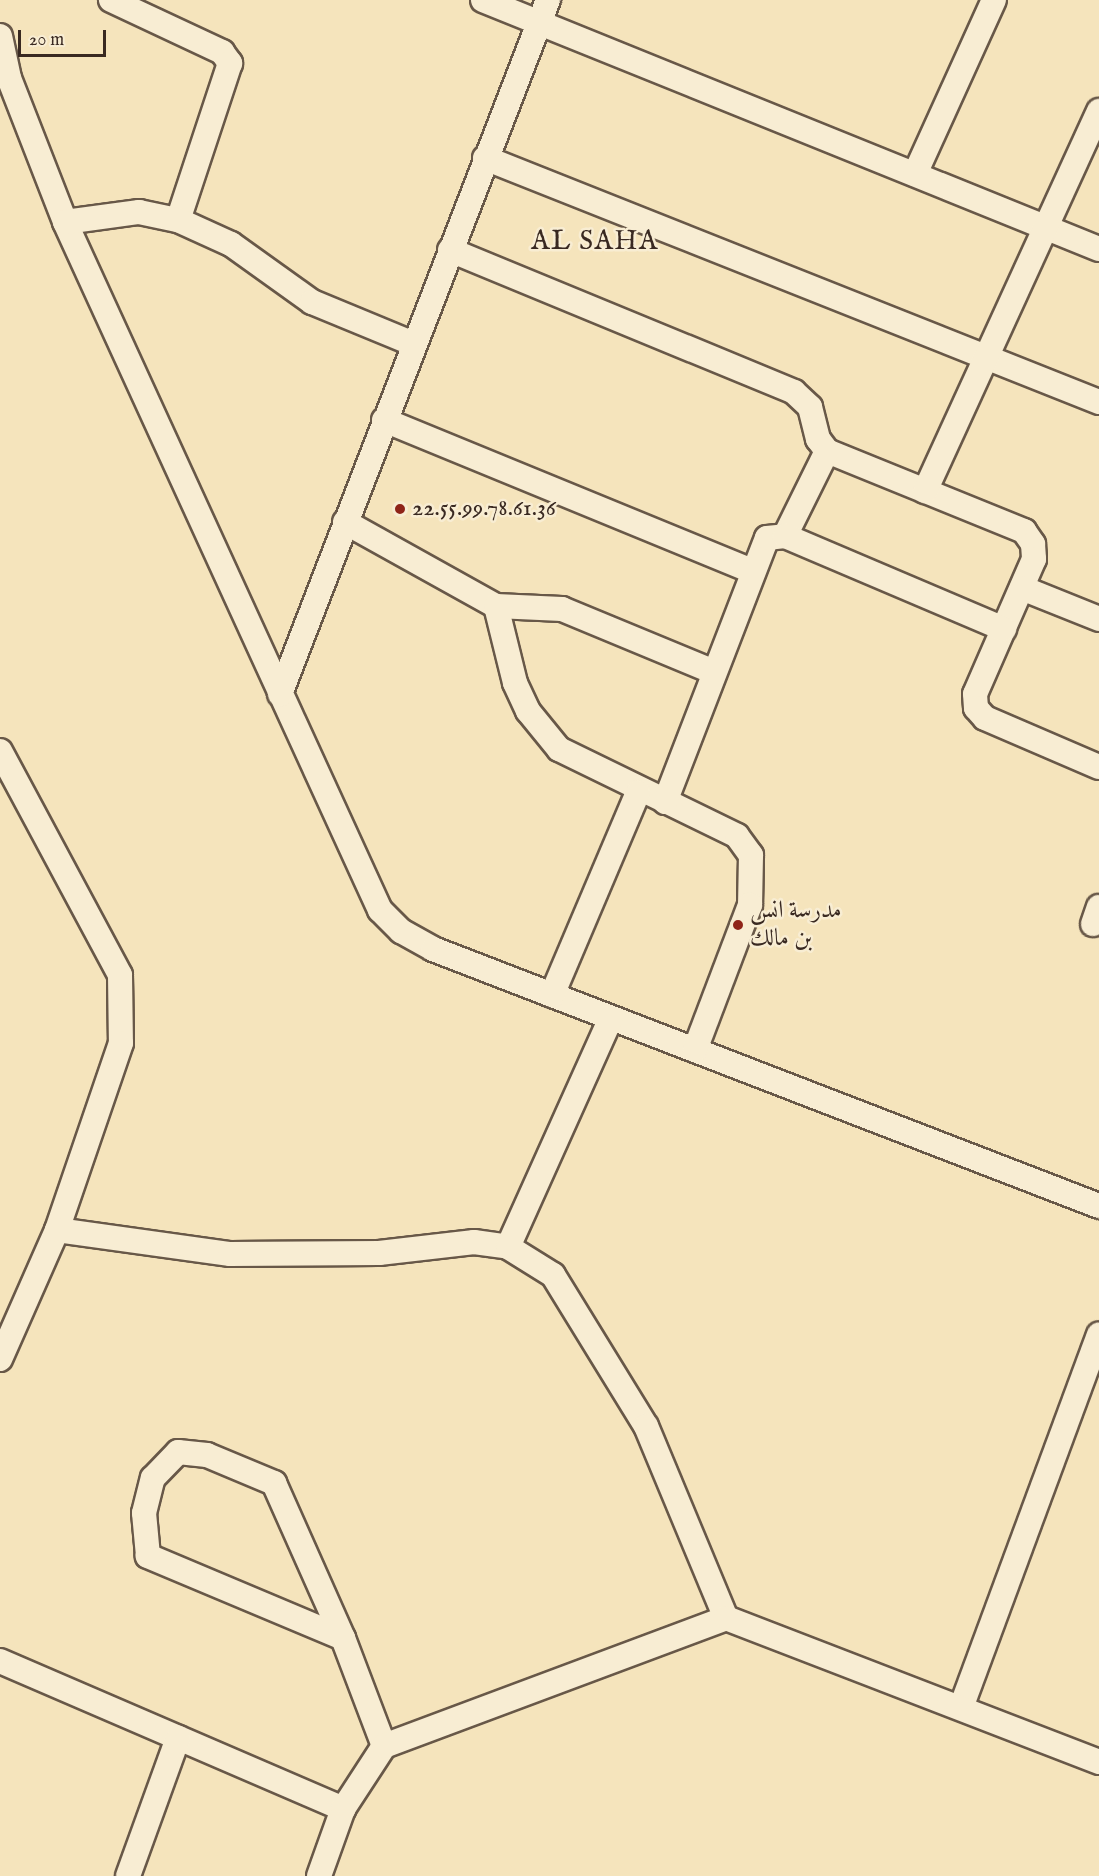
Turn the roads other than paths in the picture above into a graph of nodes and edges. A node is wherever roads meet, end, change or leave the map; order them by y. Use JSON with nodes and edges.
{"nodes":[{"id":1,"x":111,"y":0,"type":"edge"},
{"id":2,"x":483,"y":0,"type":"edge"},
{"id":3,"x":548,"y":0,"type":"edge"},
{"id":4,"x":994,"y":0,"type":"edge"},
{"id":5,"x":538,"y":23,"type":"junction"},
{"id":6,"x":0,"y":36,"type":"edge"},
{"id":7,"x":1099,"y":111,"type":"edge"},
{"id":8,"x":485,"y":158,"type":"junction"},
{"id":9,"x":915,"y":174,"type":"junction"},
{"id":10,"x":178,"y":220,"type":"junction"},
{"id":11,"x":65,"y":222,"type":"junction"},
{"id":12,"x":1050,"y":227,"type":"junction"},
{"id":13,"x":1099,"y":249,"type":"edge"},
{"id":14,"x":450,"y":250,"type":"junction"},
{"id":15,"x":414,"y":344,"type":"junction"},
{"id":16,"x":989,"y":356,"type":"junction"},
{"id":17,"x":1099,"y":402,"type":"edge"},
{"id":18,"x":384,"y":420,"type":"junction"},
{"id":19,"x":827,"y":451,"type":"junction"},
{"id":20,"x":925,"y":491,"type":"junction"},
{"id":21,"x":345,"y":522,"type":"junction"},
{"id":22,"x":785,"y":536,"type":"junction"},
{"id":23,"x":752,"y":571,"type":"junction"},
{"id":24,"x":1022,"y":588,"type":"junction"},
{"id":25,"x":496,"y":606,"type":"junction"},
{"id":26,"x":1099,"y":620,"type":"edge"},
{"id":27,"x":1004,"y":629,"type":"junction"},
{"id":28,"x":714,"y":672,"type":"junction"},
{"id":29,"x":280,"y":694,"type":"junction"},
{"id":30,"x":0,"y":751,"type":"edge"},
{"id":31,"x":1099,"y":767,"type":"edge"},
{"id":32,"x":638,"y":792,"type":"junction"},
{"id":33,"x":665,"y":802,"type":"junction"},
{"id":34,"x":552,"y":996,"type":"junction"},
{"id":35,"x":611,"y":1018,"type":"junction"},
{"id":36,"x":695,"y":1050,"type":"junction"},
{"id":37,"x":1099,"y":1206,"type":"edge"},
{"id":38,"x":57,"y":1230,"type":"junction"},
{"id":39,"x":508,"y":1247,"type":"junction"},
{"id":40,"x":1099,"y":1335,"type":"edge"},
{"id":41,"x":0,"y":1359,"type":"edge"},
{"id":42,"x":726,"y":1618,"type":"junction"},
{"id":43,"x":343,"y":1638,"type":"junction"},
{"id":44,"x":0,"y":1661,"type":"edge"},
{"id":45,"x":962,"y":1705,"type":"junction"},
{"id":46,"x":178,"y":1738,"type":"junction"},
{"id":47,"x":384,"y":1746,"type":"junction"},
{"id":48,"x":1099,"y":1762,"type":"edge"},
{"id":49,"x":343,"y":1809,"type":"junction"},
{"id":50,"x":128,"y":1876,"type":"edge"},
{"id":51,"x":319,"y":1876,"type":"edge"}],
"edges":[{"from":1,"to":10,"type":"street"},
{"from":2,"to":5,"type":"street"},
{"from":3,"to":5,"type":"street"},
{"from":4,"to":9,"type":"street"},
{"from":5,"to":8,"type":"street"},
{"from":5,"to":9,"type":"street"},
{"from":6,"to":11,"type":"street"},
{"from":7,"to":12,"type":"street"},
{"from":8,"to":14,"type":"street"},
{"from":8,"to":16,"type":"street"},
{"from":9,"to":12,"type":"street"},
{"from":10,"to":11,"type":"street"},
{"from":10,"to":15,"type":"street"},
{"from":11,"to":29,"type":"street"},
{"from":12,"to":13,"type":"street"},
{"from":12,"to":16,"type":"street"},
{"from":14,"to":15,"type":"street"},
{"from":14,"to":19,"type":"street"},
{"from":15,"to":18,"type":"street"},
{"from":16,"to":17,"type":"street"},
{"from":16,"to":20,"type":"street"},
{"from":18,"to":21,"type":"street"},
{"from":18,"to":23,"type":"street"},
{"from":19,"to":20,"type":"street"},
{"from":19,"to":22,"type":"street"},
{"from":20,"to":24,"type":"street"},
{"from":21,"to":25,"type":"street"},
{"from":21,"to":29,"type":"street"},
{"from":22,"to":23,"type":"street"},
{"from":22,"to":27,"type":"street"},
{"from":23,"to":28,"type":"street"},
{"from":24,"to":26,"type":"street"},
{"from":24,"to":27,"type":"street"},
{"from":25,"to":28,"type":"street"},
{"from":25,"to":32,"type":"street"},
{"from":27,"to":31,"type":"street"},
{"from":28,"to":33,"type":"street"},
{"from":29,"to":34,"type":"street"},
{"from":30,"to":38,"type":"street"},
{"from":32,"to":33,"type":"street"},
{"from":32,"to":34,"type":"street"},
{"from":33,"to":36,"type":"street"},
{"from":34,"to":35,"type":"street"},
{"from":35,"to":36,"type":"street"},
{"from":35,"to":39,"type":"street"},
{"from":36,"to":37,"type":"street"},
{"from":38,"to":39,"type":"street"},
{"from":38,"to":41,"type":"street"},
{"from":39,"to":42,"type":"street"},
{"from":40,"to":45,"type":"street"},
{"from":42,"to":45,"type":"street"},
{"from":42,"to":47,"type":"street"},
{"from":43,"to":43,"type":"street"},
{"from":43,"to":47,"type":"street"},
{"from":44,"to":46,"type":"street"},
{"from":45,"to":48,"type":"street"},
{"from":46,"to":49,"type":"street"},
{"from":46,"to":50,"type":"street"},
{"from":47,"to":49,"type":"street"},
{"from":49,"to":51,"type":"street"}]}
